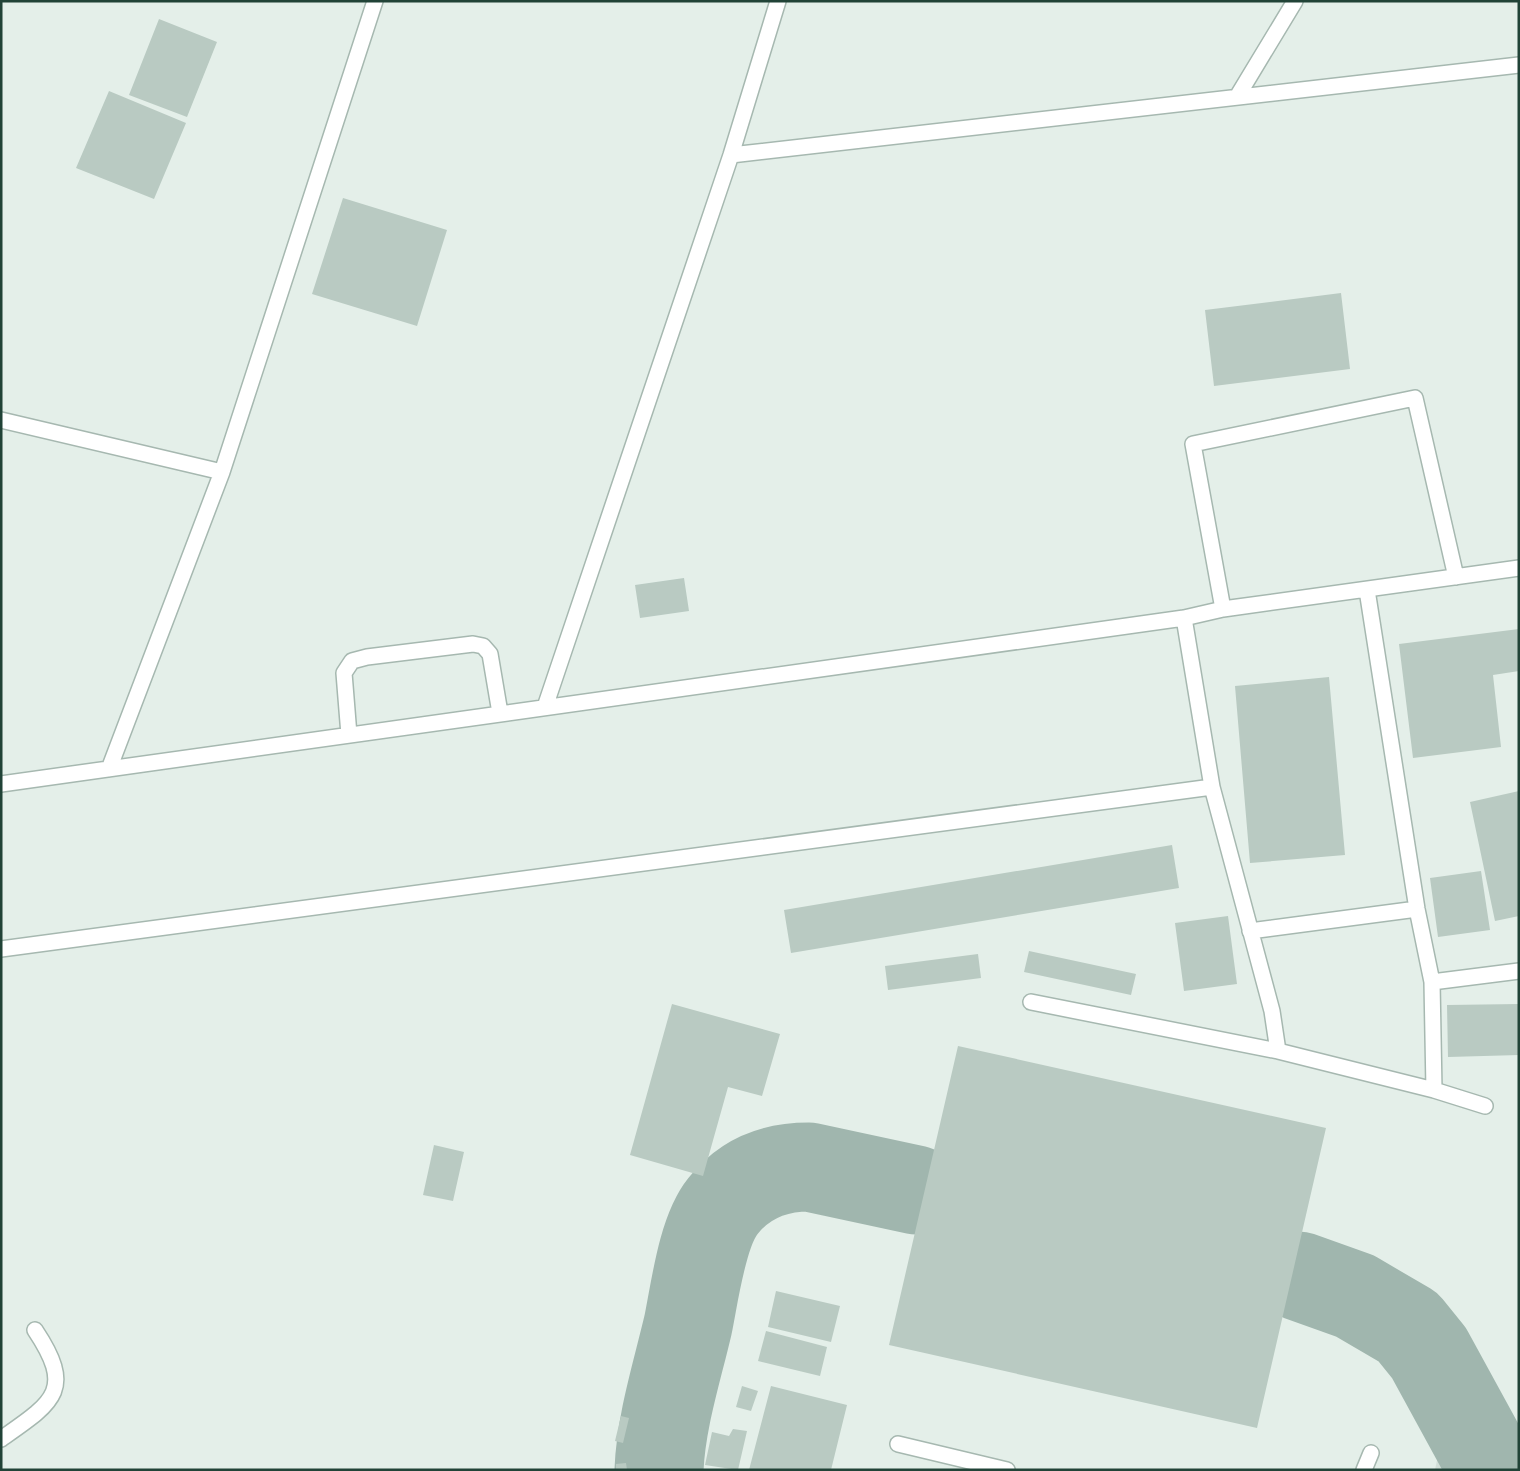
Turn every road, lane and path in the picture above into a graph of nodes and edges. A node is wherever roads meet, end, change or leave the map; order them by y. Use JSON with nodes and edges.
{"nodes":[{"id":1,"x":375,"y":1,"type":"edge"},
{"id":2,"x":778,"y":1,"type":"edge"},
{"id":3,"x":1296,"y":1,"type":"edge"},
{"id":4,"x":1519,"y":65,"type":"edge"},
{"id":5,"x":1237,"y":97,"type":"junction"},
{"id":6,"x":731,"y":156,"type":"junction"},
{"id":7,"x":1,"y":420,"type":"edge"},
{"id":8,"x":222,"y":472,"type":"junction"},
{"id":9,"x":1519,"y":568,"type":"edge"},
{"id":10,"x":1456,"y":577,"type":"junction"},
{"id":11,"x":1368,"y":590,"type":"junction"},
{"id":12,"x":1223,"y":609,"type":"junction"},
{"id":13,"x":1184,"y":618,"type":"junction"},
{"id":14,"x":545,"y":707,"type":"junction"},
{"id":15,"x":500,"y":713,"type":"junction"},
{"id":16,"x":349,"y":735,"type":"junction"},
{"id":17,"x":108,"y":769,"type":"junction"},
{"id":18,"x":1,"y":784,"type":"edge"},
{"id":19,"x":1212,"y":787,"type":"junction"},
{"id":20,"x":1417,"y":908,"type":"junction"},
{"id":21,"x":1250,"y":931,"type":"junction"},
{"id":22,"x":1,"y":949,"type":"edge"},
{"id":23,"x":1519,"y":971,"type":"edge"},
{"id":24,"x":1432,"y":982,"type":"junction"},
{"id":25,"x":1031,"y":1002,"type":"dead end"},
{"id":26,"x":1278,"y":1051,"type":"junction"},
{"id":27,"x":1434,"y":1090,"type":"junction"},
{"id":28,"x":1485,"y":1106,"type":"dead end"},
{"id":29,"x":35,"y":1330,"type":"dead end"},
{"id":30,"x":1,"y":1439,"type":"edge"},
{"id":31,"x":898,"y":1444,"type":"dead end"},
{"id":32,"x":1371,"y":1452,"type":"dead end"},
{"id":33,"x":1008,"y":1470,"type":"edge"},
{"id":34,"x":1364,"y":1470,"type":"edge"}],
"edges":[{"from":1,"to":8,"type":"lane"},
{"from":2,"to":6,"type":"lane"},
{"from":3,"to":5,"type":"lane"},
{"from":4,"to":5,"type":"lane"},
{"from":5,"to":6,"type":"lane"},
{"from":6,"to":14,"type":"lane"},
{"from":7,"to":8,"type":"lane"},
{"from":8,"to":17,"type":"lane"},
{"from":9,"to":10,"type":"lane"},
{"from":10,"to":11,"type":"lane"},
{"from":10,"to":12,"type":"lane"},
{"from":11,"to":12,"type":"lane"},
{"from":11,"to":20,"type":"lane"},
{"from":12,"to":13,"type":"lane"},
{"from":13,"to":14,"type":"lane"},
{"from":13,"to":19,"type":"lane"},
{"from":14,"to":15,"type":"lane"},
{"from":15,"to":16,"type":"lane"},
{"from":15,"to":16,"type":"lane"},
{"from":16,"to":17,"type":"lane"},
{"from":17,"to":18,"type":"lane"},
{"from":19,"to":21,"type":"lane"},
{"from":19,"to":22,"type":"lane"},
{"from":20,"to":21,"type":"lane"},
{"from":20,"to":24,"type":"lane"},
{"from":21,"to":26,"type":"lane"},
{"from":23,"to":24,"type":"lane"},
{"from":24,"to":27,"type":"lane"},
{"from":25,"to":26,"type":"lane"},
{"from":26,"to":27,"type":"lane"},
{"from":27,"to":28,"type":"lane"},
{"from":29,"to":30,"type":"lane"},
{"from":31,"to":33,"type":"lane"},
{"from":32,"to":34,"type":"lane"}]}
